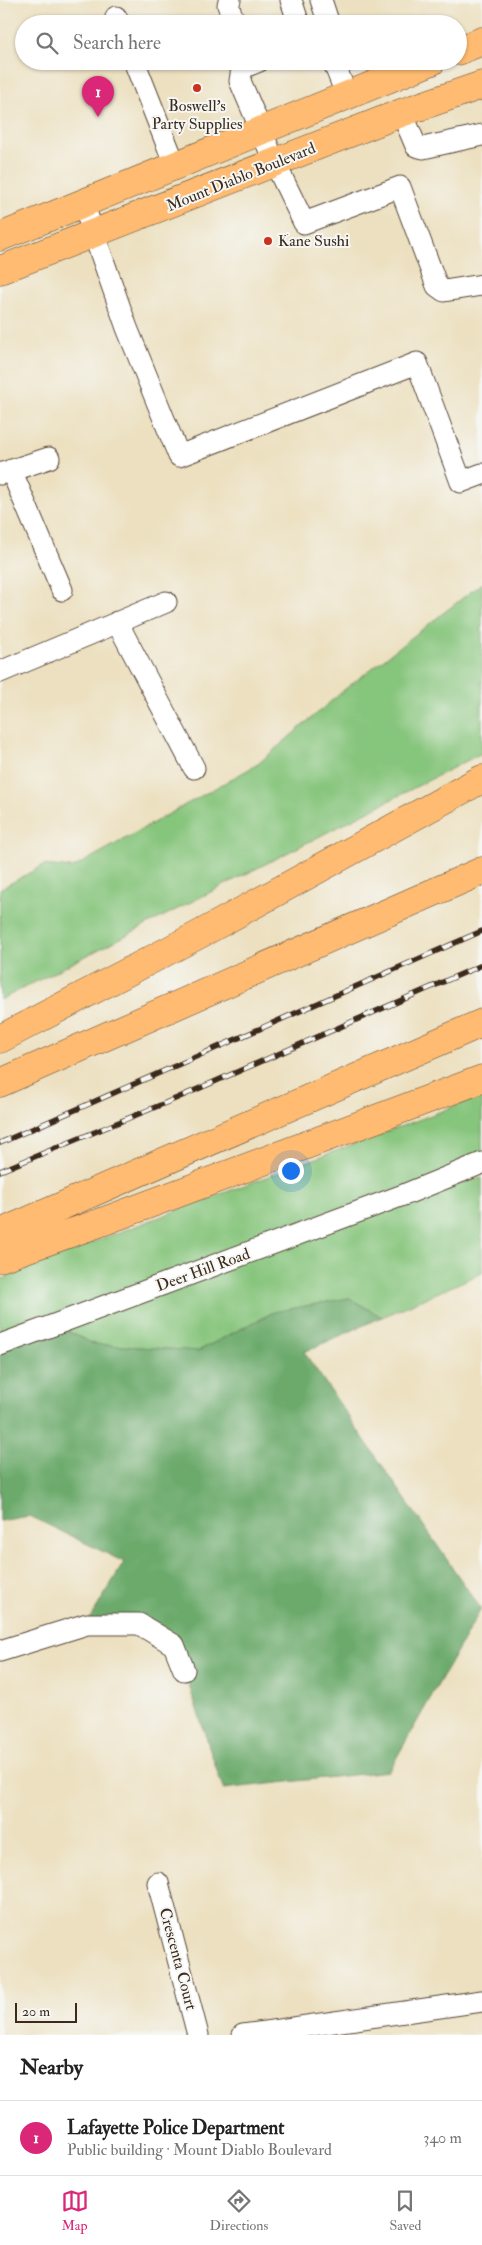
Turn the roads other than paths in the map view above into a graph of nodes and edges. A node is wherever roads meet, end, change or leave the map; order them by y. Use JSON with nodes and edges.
{"nodes":[{"id":1,"x":230,"y":0,"type":"edge"},
{"id":2,"x":291,"y":0,"type":"edge"},
{"id":3,"x":321,"y":0,"type":"edge"},
{"id":4,"x":232,"y":15,"type":"edge"},
{"id":5,"x":296,"y":15,"type":"edge"},
{"id":6,"x":326,"y":15,"type":"edge"},
{"id":7,"x":482,"y":41,"type":"edge"},
{"id":8,"x":467,"y":47,"type":"edge"},
{"id":9,"x":138,"y":70,"type":"edge"},
{"id":10,"x":242,"y":70,"type":"edge"},
{"id":11,"x":337,"y":70,"type":"edge"},
{"id":12,"x":410,"y":70,"type":"edge"},
{"id":13,"x":482,"y":85,"type":"edge"},
{"id":14,"x":347,"y":96,"type":"junction"},
{"id":15,"x":402,"y":113,"type":"junction"},
{"id":16,"x":261,"y":130,"type":"junction"},
{"id":17,"x":482,"y":135,"type":"edge"},
{"id":18,"x":274,"y":163,"type":"junction"},
{"id":19,"x":175,"y":165,"type":"junction"},
{"id":20,"x":83,"y":203,"type":"junction"},
{"id":21,"x":93,"y":234,"type":"junction"},
{"id":22,"x":0,"y":237,"type":"edge"},
{"id":23,"x":0,"y":241,"type":"edge"},
{"id":24,"x":5,"y":268,"type":"edge"},
{"id":25,"x":482,"y":285,"type":"edge"},
{"id":26,"x":49,"y":458,"type":"dead end"},
{"id":27,"x":6,"y":472,"type":"edge"},
{"id":28,"x":482,"y":474,"type":"edge"},
{"id":29,"x":62,"y":590,"type":"dead end"},
{"id":30,"x":166,"y":602,"type":"dead end"},
{"id":31,"x":117,"y":622,"type":"junction"},
{"id":32,"x":0,"y":672,"type":"edge"},
{"id":33,"x":194,"y":768,"type":"dead end"},
{"id":34,"x":482,"y":779,"type":"edge"},
{"id":35,"x":482,"y":871,"type":"edge"},
{"id":36,"x":482,"y":1024,"type":"edge"},
{"id":37,"x":0,"y":1039,"type":"edge"},
{"id":38,"x":482,"y":1079,"type":"edge"},
{"id":39,"x":0,"y":1083,"type":"edge"},
{"id":40,"x":482,"y":1163,"type":"edge"},
{"id":41,"x":482,"y":1178,"type":"edge"},
{"id":42,"x":406,"y":1194,"type":"junction"},
{"id":43,"x":0,"y":1232,"type":"edge"},
{"id":44,"x":0,"y":1258,"type":"edge"},
{"id":45,"x":0,"y":1345,"type":"edge"},
{"id":46,"x":0,"y":1651,"type":"edge"},
{"id":47,"x":184,"y":1670,"type":"dead end"},
{"id":48,"x":158,"y":1884,"type":"dead end"},
{"id":49,"x":482,"y":2001,"type":"edge"},
{"id":50,"x":198,"y":2035,"type":"edge"},
{"id":51,"x":243,"y":2035,"type":"edge"}],
"edges":[{"from":1,"to":4,"type":"street"},
{"from":2,"to":5,"type":"street"},
{"from":3,"to":6,"type":"street"},
{"from":7,"to":8,"type":"main road"},
{"from":9,"to":19,"type":"street"},
{"from":10,"to":16,"type":"street"},
{"from":11,"to":14,"type":"street"},
{"from":12,"to":14,"type":"main road"},
{"from":13,"to":15,"type":"main road","name":"Mount Diablo Boulevard"},
{"from":14,"to":16,"type":"main road"},
{"from":15,"to":17,"type":"street"},
{"from":15,"to":18,"type":"main road","name":"Mount Diablo Boulevard"},
{"from":16,"to":18,"type":"street"},
{"from":16,"to":19,"type":"main road"},
{"from":18,"to":21,"type":"main road","name":"Mount Diablo Boulevard"},
{"from":18,"to":25,"type":"street"},
{"from":19,"to":20,"type":"main road"},
{"from":20,"to":21,"type":"street"},
{"from":20,"to":22,"type":"main road"},
{"from":21,"to":24,"type":"main road","name":"Mount Diablo Boulevard"},
{"from":21,"to":28,"type":"street"},
{"from":23,"to":24,"type":"street"},
{"from":26,"to":27,"type":"street"},
{"from":27,"to":29,"type":"street"},
{"from":30,"to":31,"type":"street"},
{"from":31,"to":32,"type":"street"},
{"from":31,"to":33,"type":"street"},
{"from":34,"to":37,"type":"main road"},
{"from":35,"to":39,"type":"main road"},
{"from":36,"to":43,"type":"main road"},
{"from":38,"to":44,"type":"main road"},
{"from":40,"to":42,"type":"street","name":"Deer Hill Road"},
{"from":41,"to":42,"type":"street","name":"Deer Hill Road"},
{"from":42,"to":45,"type":"street","name":"Deer Hill Road"},
{"from":46,"to":47,"type":"street"},
{"from":48,"to":50,"type":"street","name":"Crescenta Court"},
{"from":49,"to":51,"type":"street"}]}
